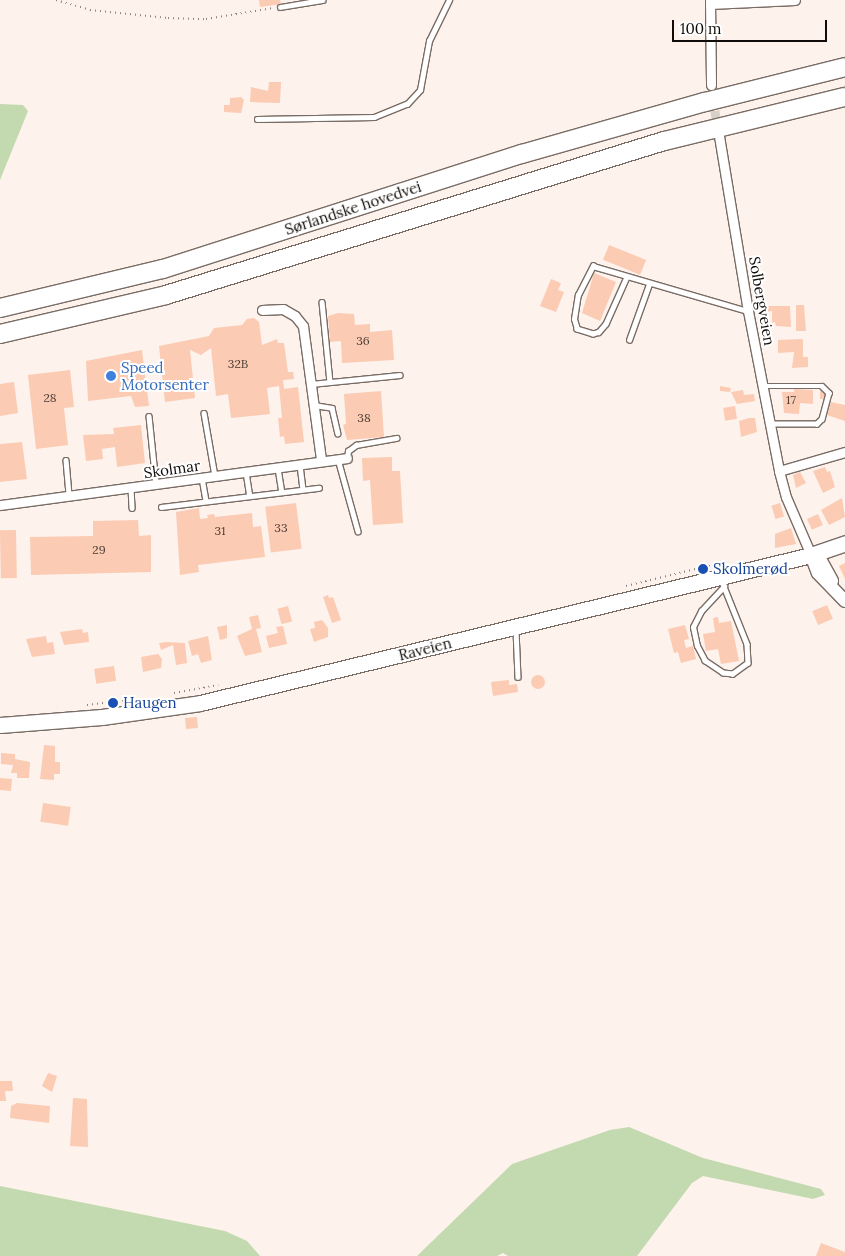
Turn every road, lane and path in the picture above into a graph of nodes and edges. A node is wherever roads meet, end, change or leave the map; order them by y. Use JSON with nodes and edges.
{"nodes":[{"id":1,"x":56,"y":0,"type":"edge"},
{"id":2,"x":322,"y":0,"type":"edge"},
{"id":3,"x":449,"y":0,"type":"edge"},
{"id":4,"x":795,"y":0,"type":"edge"},
{"id":5,"x":710,"y":2,"type":"edge"},
{"id":6,"x":280,"y":7,"type":"joint"},
{"id":7,"x":845,"y":67,"type":"edge"},
{"id":8,"x":711,"y":85,"type":"tunnel mouth"},
{"id":9,"x":845,"y":97,"type":"edge"},
{"id":10,"x":257,"y":119,"type":"dead end"},
{"id":11,"x":719,"y":136,"type":"tunnel mouth"},
{"id":12,"x":627,"y":277,"type":"junction"},
{"id":13,"x":649,"y":284,"type":"junction"},
{"id":14,"x":322,"y":302,"type":"dead end"},
{"id":15,"x":0,"y":308,"type":"edge"},
{"id":16,"x":262,"y":310,"type":"dead end"},
{"id":17,"x":748,"y":312,"type":"junction"},
{"id":18,"x":0,"y":334,"type":"edge"},
{"id":19,"x":629,"y":340,"type":"dead end"},
{"id":20,"x":400,"y":375,"type":"dead end"},
{"id":21,"x":330,"y":382,"type":"junction"},
{"id":22,"x":312,"y":384,"type":"junction"},
{"id":23,"x":764,"y":386,"type":"junction"},
{"id":24,"x":314,"y":405,"type":"junction"},
{"id":25,"x":204,"y":413,"type":"dead end"},
{"id":26,"x":149,"y":416,"type":"dead end"},
{"id":27,"x":770,"y":424,"type":"junction"},
{"id":28,"x":338,"y":433,"type":"dead end"},
{"id":29,"x":396,"y":438,"type":"dead end"},
{"id":30,"x":845,"y":452,"type":"edge"},
{"id":31,"x":343,"y":458,"type":"junction"},
{"id":32,"x":66,"y":460,"type":"dead end"},
{"id":33,"x":321,"y":460,"type":"junction"},
{"id":34,"x":299,"y":464,"type":"junction"},
{"id":35,"x":278,"y":467,"type":"junction"},
{"id":36,"x":779,"y":471,"type":"junction"},
{"id":37,"x":246,"y":472,"type":"junction"},
{"id":38,"x":215,"y":476,"type":"junction"},
{"id":39,"x":202,"y":478,"type":"junction"},
{"id":40,"x":156,"y":485,"type":"junction"},
{"id":41,"x":131,"y":488,"type":"junction"},
{"id":42,"x":319,"y":488,"type":"dead end"},
{"id":43,"x":303,"y":489,"type":"junction"},
{"id":44,"x":282,"y":492,"type":"junction"},
{"id":45,"x":68,"y":496,"type":"junction"},
{"id":46,"x":250,"y":496,"type":"junction"},
{"id":47,"x":206,"y":501,"type":"junction"},
{"id":48,"x":0,"y":505,"type":"edge"},
{"id":49,"x":161,"y":507,"type":"dead end"},
{"id":50,"x":132,"y":508,"type":"dead end"},
{"id":51,"x":358,"y":531,"type":"dead end"},
{"id":52,"x":845,"y":543,"type":"edge"},
{"id":53,"x":811,"y":555,"type":"junction"},
{"id":54,"x":735,"y":560,"type":"dead end"},
{"id":55,"x":722,"y":581,"type":"junction"},
{"id":56,"x":624,"y":586,"type":"dead end"},
{"id":57,"x":842,"y":596,"type":"edge"},
{"id":58,"x":515,"y":626,"type":"junction"},
{"id":59,"x":518,"y":677,"type":"dead end"},
{"id":60,"x":223,"y":684,"type":"dead end"},
{"id":61,"x":166,"y":694,"type":"dead end"},
{"id":62,"x":130,"y":699,"type":"dead end"},
{"id":63,"x":80,"y":705,"type":"dead end"},
{"id":64,"x":0,"y":725,"type":"edge"}],
"edges":[{"from":1,"to":6,"type":"path"},
{"from":2,"to":6,"type":"lane"},
{"from":3,"to":10,"type":"lane"},
{"from":4,"to":5,"type":"street"},
{"from":5,"to":8,"type":"street"},
{"from":7,"to":15,"type":"highway","name":"Sørlandske hovedvei"},
{"from":9,"to":18,"type":"highway","name":"Sørlandske hovedvei"},
{"from":11,"to":17,"type":"street","name":"Solbergveien"},
{"from":12,"to":12,"type":"lane"},
{"from":12,"to":13,"type":"lane"},
{"from":13,"to":17,"type":"lane"},
{"from":13,"to":19,"type":"lane"},
{"from":14,"to":21,"type":"lane"},
{"from":16,"to":22,"type":"street"},
{"from":17,"to":23,"type":"street","name":"Solbergveien"},
{"from":20,"to":21,"type":"lane"},
{"from":21,"to":22,"type":"lane"},
{"from":22,"to":24,"type":"street"},
{"from":23,"to":27,"type":"street","name":"Solbergveien"},
{"from":23,"to":27,"type":"lane"},
{"from":24,"to":28,"type":"lane"},
{"from":24,"to":33,"type":"street"},
{"from":25,"to":38,"type":"lane"},
{"from":26,"to":40,"type":"lane"},
{"from":27,"to":36,"type":"street","name":"Solbergveien"},
{"from":29,"to":31,"type":"lane"},
{"from":30,"to":36,"type":"street"},
{"from":31,"to":33,"type":"street","name":"Skolmar"},
{"from":31,"to":51,"type":"lane"},
{"from":32,"to":45,"type":"lane"},
{"from":33,"to":34,"type":"street","name":"Skolmar"},
{"from":34,"to":35,"type":"street","name":"Skolmar"},
{"from":34,"to":43,"type":"lane"},
{"from":35,"to":37,"type":"street","name":"Skolmar"},
{"from":35,"to":44,"type":"lane"},
{"from":36,"to":53,"type":"street","name":"Solbergveien"},
{"from":37,"to":38,"type":"street","name":"Skolmar"},
{"from":37,"to":46,"type":"lane"},
{"from":38,"to":39,"type":"street","name":"Skolmar"},
{"from":39,"to":40,"type":"street","name":"Skolmar"},
{"from":39,"to":47,"type":"lane"},
{"from":40,"to":41,"type":"street","name":"Skolmar"},
{"from":41,"to":45,"type":"street","name":"Skolmar"},
{"from":41,"to":50,"type":"lane"},
{"from":42,"to":43,"type":"lane"},
{"from":43,"to":44,"type":"lane"},
{"from":44,"to":46,"type":"lane"},
{"from":45,"to":48,"type":"street","name":"Skolmar"},
{"from":46,"to":47,"type":"lane"},
{"from":47,"to":49,"type":"lane"},
{"from":52,"to":53,"type":"main road","name":"Raveien"},
{"from":53,"to":55,"type":"main road","name":"Raveien"},
{"from":53,"to":57,"type":"main road"},
{"from":54,"to":56,"type":"path"},
{"from":55,"to":55,"type":"lane"},
{"from":55,"to":58,"type":"main road","name":"Raveien"},
{"from":58,"to":59,"type":"lane"},
{"from":58,"to":64,"type":"main road","name":"Raveien"},
{"from":60,"to":61,"type":"path"},
{"from":62,"to":63,"type":"path"}]}
